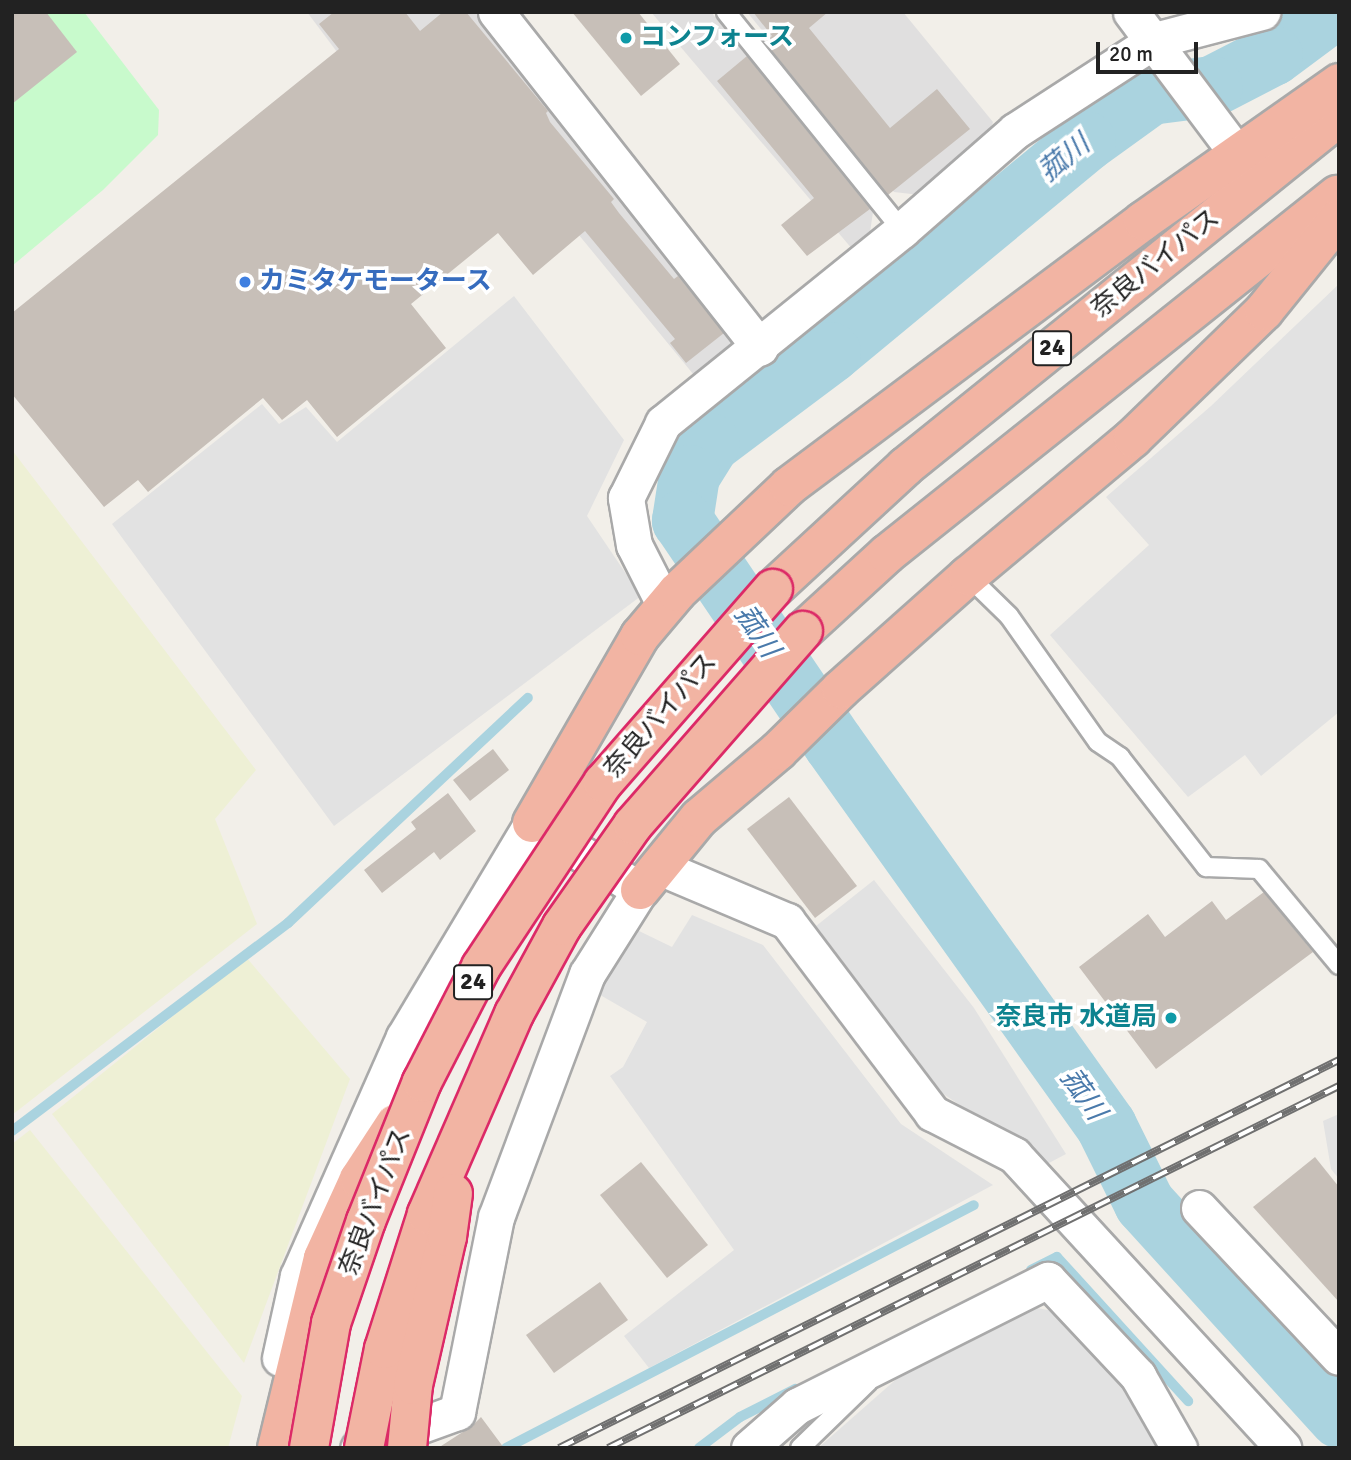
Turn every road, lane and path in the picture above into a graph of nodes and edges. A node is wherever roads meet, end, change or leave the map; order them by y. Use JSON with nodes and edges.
{"nodes":[{"id":1,"x":496,"y":12,"type":"edge"},
{"id":2,"x":726,"y":12,"type":"edge"},
{"id":3,"x":1131,"y":12,"type":"edge"},
{"id":4,"x":1262,"y":12,"type":"edge"},
{"id":5,"x":1155,"y":40,"type":"junction"},
{"id":6,"x":1339,"y":83,"type":"edge"},
{"id":7,"x":1339,"y":117,"type":"edge"},
{"id":8,"x":1238,"y":155,"type":"junction"},
{"id":9,"x":1339,"y":194,"type":"edge"},
{"id":10,"x":1339,"y":218,"type":"edge"},
{"id":11,"x":902,"y":230,"type":"junction"},
{"id":12,"x":760,"y":347,"type":"junction"},
{"id":13,"x":968,"y":576,"type":"junction"},
{"id":14,"x":671,"y":599,"type":"junction"},
{"id":15,"x":533,"y":823,"type":"junction"},
{"id":16,"x":650,"y":878,"type":"junction"},
{"id":17,"x":1339,"y":965,"type":"edge"},
{"id":18,"x":422,"y":1082,"type":"junction"},
{"id":19,"x":462,"y":1129,"type":"junction"},
{"id":20,"x":1199,"y":1208,"type":"dead end"},
{"id":21,"x":893,"y":1357,"type":"junction"},
{"id":22,"x":1339,"y":1357,"type":"edge"},
{"id":23,"x":260,"y":1448,"type":"edge"},
{"id":24,"x":277,"y":1448,"type":"edge"},
{"id":25,"x":309,"y":1448,"type":"edge"},
{"id":26,"x":358,"y":1448,"type":"edge"},
{"id":27,"x":364,"y":1448,"type":"edge"},
{"id":28,"x":407,"y":1448,"type":"edge"},
{"id":29,"x":749,"y":1448,"type":"edge"},
{"id":30,"x":800,"y":1448,"type":"edge"},
{"id":31,"x":1179,"y":1448,"type":"edge"},
{"id":32,"x":1283,"y":1448,"type":"edge"}],
"edges":[{"from":1,"to":12,"type":"street"},
{"from":2,"to":11,"type":"lane"},
{"from":3,"to":5,"type":"street"},
{"from":4,"to":5,"type":"street"},
{"from":5,"to":8,"type":"street"},
{"from":5,"to":11,"type":"street"},
{"from":6,"to":8,"type":"highway"},
{"from":7,"to":18,"type":"highway","name":"奈良バイパス","number":"24","bridge":true},
{"from":8,"to":14,"type":"highway"},
{"from":9,"to":19,"type":"highway","name":"奈良バイパス","number":"24","bridge":true},
{"from":10,"to":13,"type":"highway"},
{"from":11,"to":12,"type":"street"},
{"from":12,"to":14,"type":"street"},
{"from":13,"to":16,"type":"highway"},
{"from":13,"to":17,"type":"lane"},
{"from":14,"to":15,"type":"highway"},
{"from":15,"to":16,"type":"street"},
{"from":15,"to":23,"type":"street"},
{"from":16,"to":26,"type":"street"},
{"from":16,"to":32,"type":"street"},
{"from":18,"to":24,"type":"highway","bridge":true},
{"from":18,"to":25,"type":"highway","name":"奈良バイパス","number":"24","bridge":true},
{"from":19,"to":27,"type":"highway","name":"奈良バイパス","number":"24","bridge":true},
{"from":19,"to":28,"type":"highway","number":"24","bridge":true},
{"from":20,"to":22,"type":"street"},
{"from":21,"to":29,"type":"street"},
{"from":21,"to":30,"type":"lane"},
{"from":21,"to":31,"type":"street"}]}
